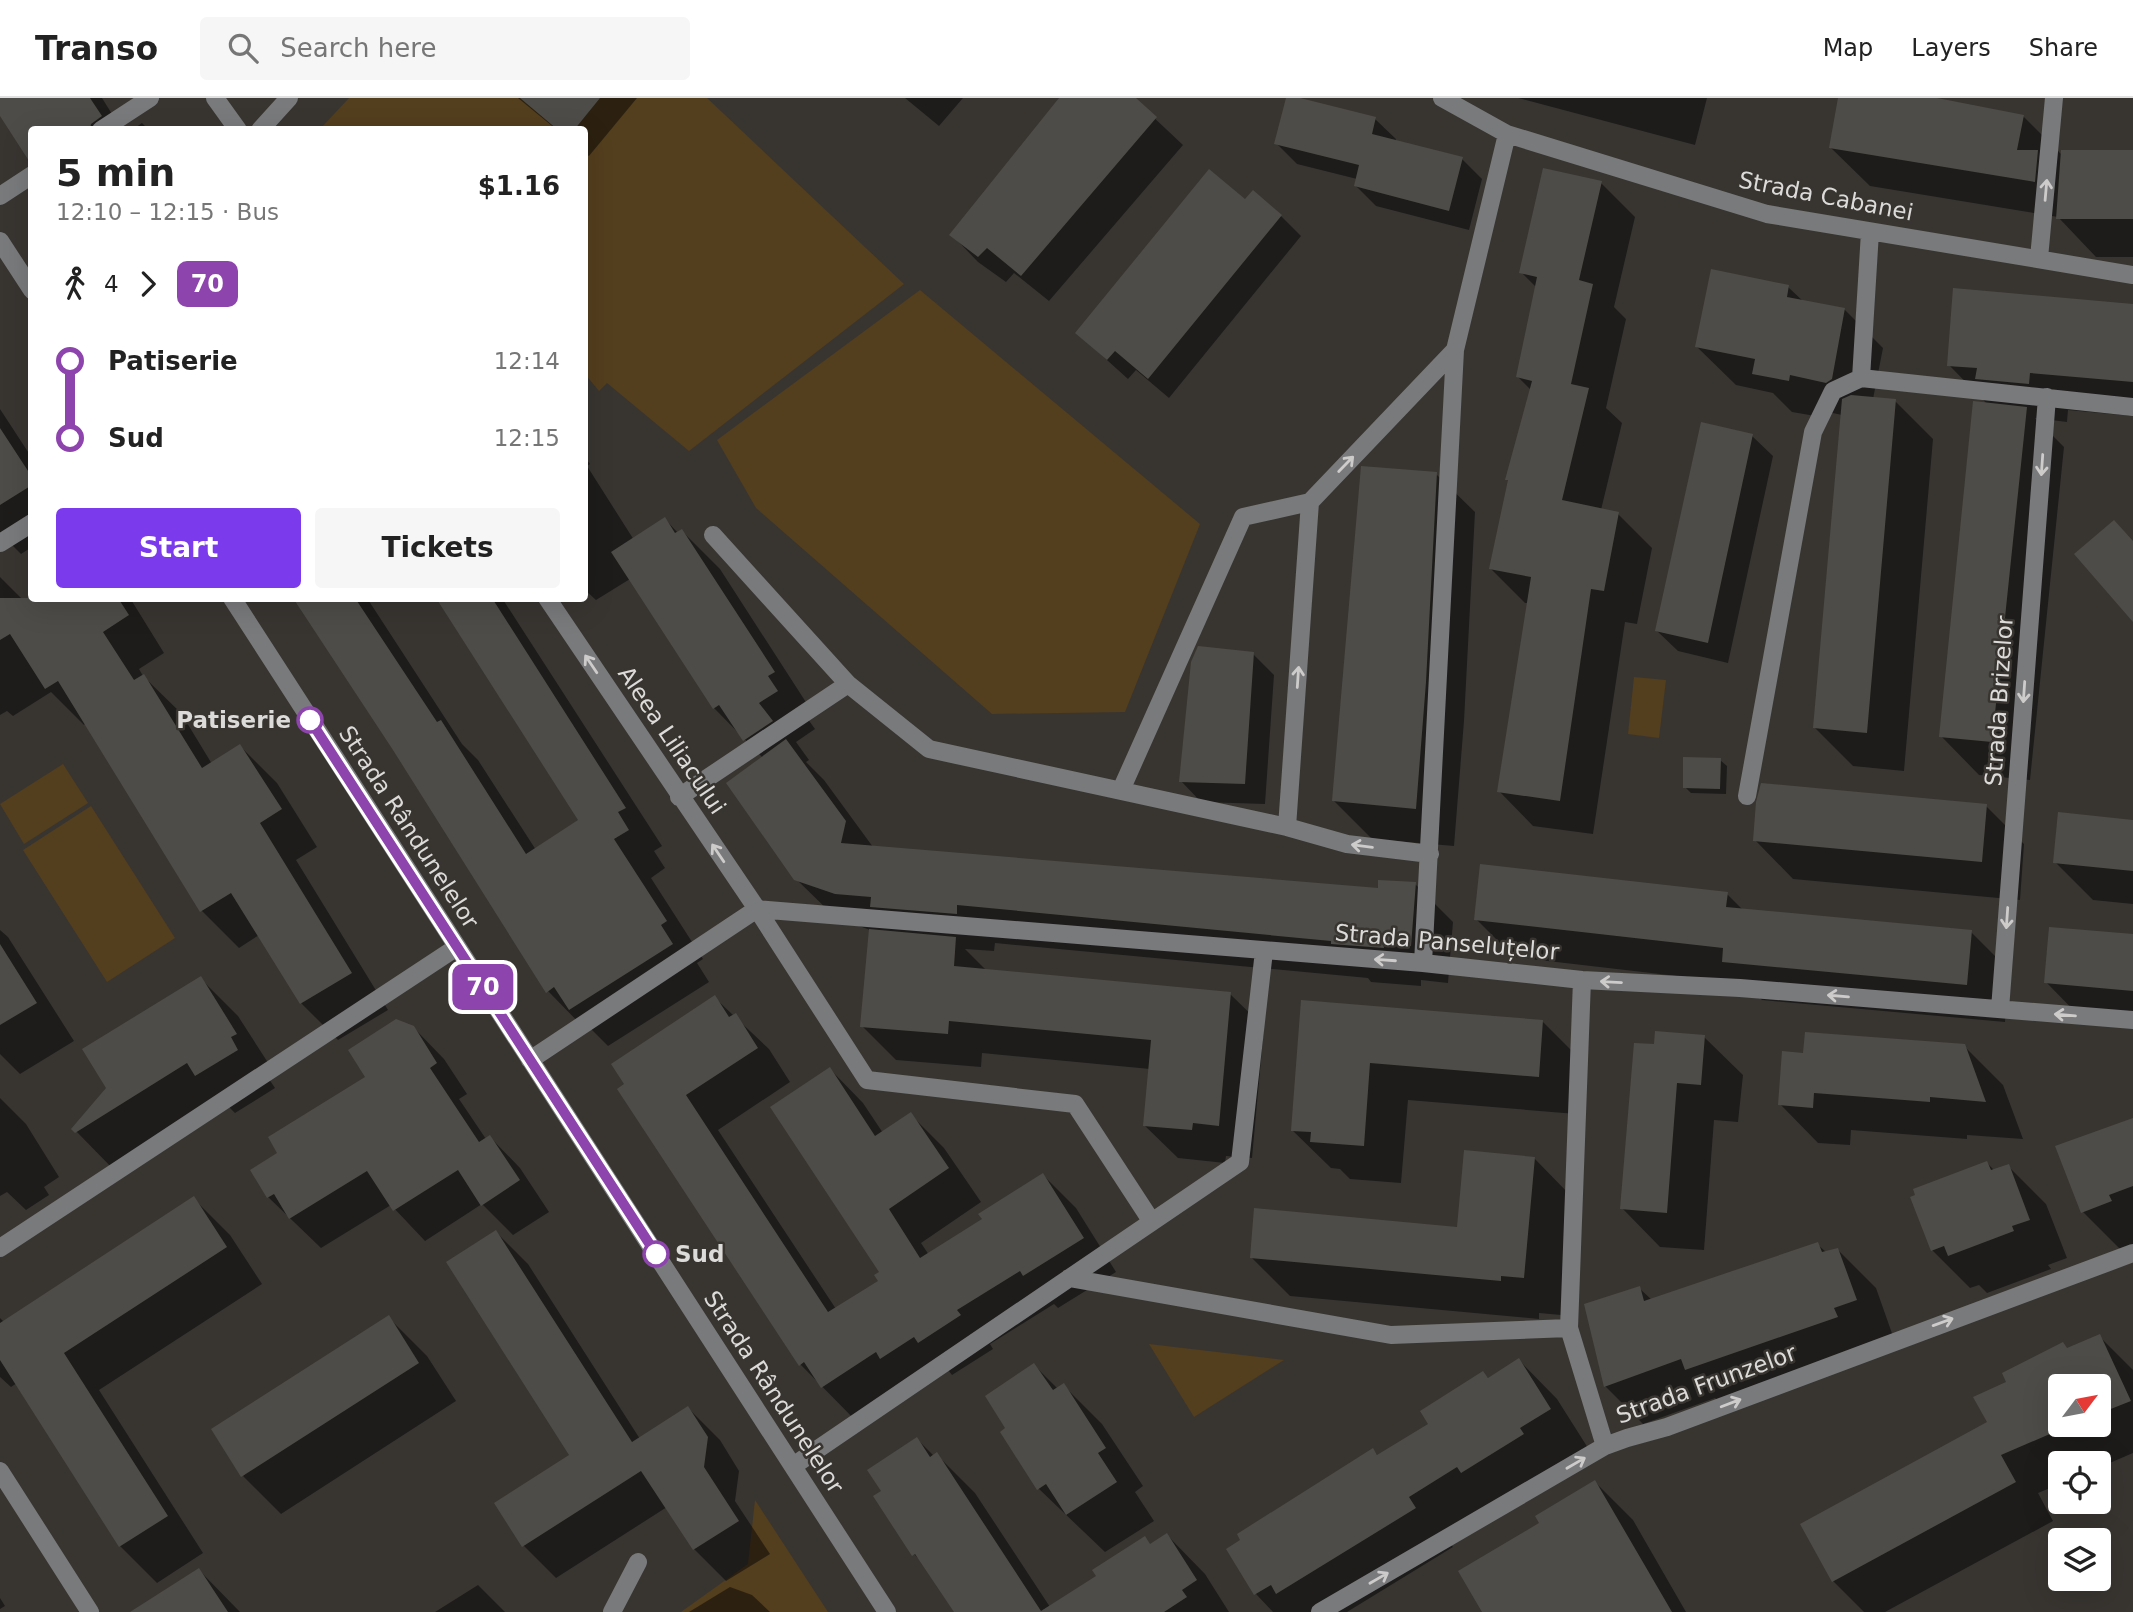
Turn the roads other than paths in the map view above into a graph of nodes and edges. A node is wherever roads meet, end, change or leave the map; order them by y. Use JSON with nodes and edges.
{"nodes":[{"id":1,"x":150,"y":98,"type":"edge"},
{"id":2,"x":215,"y":98,"type":"edge"},
{"id":3,"x":289,"y":98,"type":"edge"},
{"id":4,"x":1442,"y":98,"type":"edge"},
{"id":5,"x":2054,"y":98,"type":"edge"},
{"id":6,"x":108,"y":126,"type":"edge"},
{"id":7,"x":235,"y":126,"type":"edge"},
{"id":8,"x":264,"y":126,"type":"edge"},
{"id":9,"x":1507,"y":134,"type":"junction"},
{"id":10,"x":28,"y":178,"type":"edge"},
{"id":11,"x":0,"y":196,"type":"edge"},
{"id":12,"x":1870,"y":232,"type":"junction"},
{"id":13,"x":0,"y":241,"type":"edge"},
{"id":14,"x":2039,"y":258,"type":"junction"},
{"id":15,"x":2133,"y":275,"type":"edge"},
{"id":16,"x":28,"y":284,"type":"edge"},
{"id":17,"x":1455,"y":350,"type":"junction"},
{"id":18,"x":1861,"y":378,"type":"junction"},
{"id":19,"x":2047,"y":397,"type":"junction"},
{"id":20,"x":2133,"y":407,"type":"edge"},
{"id":21,"x":1310,"y":502,"type":"junction"},
{"id":22,"x":28,"y":526,"type":"edge"},
{"id":23,"x":713,"y":535,"type":"dead end"},
{"id":24,"x":0,"y":543,"type":"edge"},
{"id":25,"x":235,"y":602,"type":"edge"},
{"id":26,"x":550,"y":602,"type":"edge"},
{"id":27,"x":848,"y":684,"type":"junction"},
{"id":28,"x":1121,"y":790,"type":"junction"},
{"id":29,"x":1747,"y":796,"type":"dead end"},
{"id":30,"x":679,"y":797,"type":"junction"},
{"id":31,"x":1287,"y":827,"type":"junction"},
{"id":32,"x":1430,"y":854,"type":"junction"},
{"id":33,"x":757,"y":909,"type":"junction"},
{"id":34,"x":457,"y":947,"type":"junction"},
{"id":35,"x":1264,"y":951,"type":"junction"},
{"id":36,"x":1423,"y":963,"type":"junction"},
{"id":37,"x":1583,"y":980,"type":"junction"},
{"id":38,"x":2000,"y":1009,"type":"junction"},
{"id":39,"x":2133,"y":1020,"type":"edge"},
{"id":40,"x":530,"y":1060,"type":"junction"},
{"id":41,"x":1152,"y":1222,"type":"junction"},
{"id":42,"x":0,"y":1248,"type":"edge"},
{"id":43,"x":2133,"y":1253,"type":"edge"},
{"id":44,"x":1069,"y":1278,"type":"junction"},
{"id":45,"x":1569,"y":1328,"type":"junction"},
{"id":46,"x":1605,"y":1446,"type":"junction"},
{"id":47,"x":793,"y":1466,"type":"junction"},
{"id":48,"x":0,"y":1471,"type":"edge"},
{"id":49,"x":638,"y":1562,"type":"dead end"},
{"id":50,"x":90,"y":1612,"type":"edge"},
{"id":51,"x":612,"y":1612,"type":"edge"},
{"id":52,"x":887,"y":1612,"type":"edge"},
{"id":53,"x":1320,"y":1612,"type":"edge"}],
"edges":[{"from":1,"to":6,"type":"street"},
{"from":2,"to":7,"type":"street"},
{"from":3,"to":8,"type":"street"},
{"from":4,"to":9,"type":"street","name":"Strada Cabanei"},
{"from":14,"to":5,"type":"street","one_way":true},
{"from":9,"to":12,"type":"street","name":"Strada Cabanei"},
{"from":9,"to":17,"type":"street"},
{"from":10,"to":11,"type":"street"},
{"from":12,"to":14,"type":"street","name":"Strada Cabanei"},
{"from":12,"to":18,"type":"street"},
{"from":13,"to":16,"type":"street"},
{"from":14,"to":15,"type":"street","name":"Strada Cabanei"},
{"from":21,"to":17,"type":"street","one_way":true},
{"from":17,"to":32,"type":"street"},
{"from":18,"to":19,"type":"street"},
{"from":18,"to":29,"type":"street"},
{"from":19,"to":20,"type":"street"},
{"from":19,"to":38,"type":"street","name":"Strada Brizelor","one_way":true},
{"from":21,"to":28,"type":"street"},
{"from":31,"to":21,"type":"street","one_way":true},
{"from":22,"to":24,"type":"street"},
{"from":23,"to":27,"type":"street"},
{"from":25,"to":34,"type":"street","name":"Strada Rândunelelor"},
{"from":30,"to":26,"type":"street","name":"Aleea Liliacului","one_way":true},
{"from":27,"to":28,"type":"street"},
{"from":27,"to":30,"type":"street"},
{"from":28,"to":31,"type":"street"},
{"from":33,"to":30,"type":"street","name":"Aleea Liliacului","one_way":true},
{"from":32,"to":31,"type":"street","one_way":true},
{"from":32,"to":36,"type":"street"},
{"from":33,"to":35,"type":"street","name":"Strada Panseluțelor"},
{"from":33,"to":40,"type":"street"},
{"from":33,"to":41,"type":"street","name":"Aleea Liliacului"},
{"from":34,"to":40,"type":"street","name":"Strada Rândunelelor"},
{"from":34,"to":42,"type":"street"},
{"from":36,"to":35,"type":"street","name":"Strada Panseluțelor","one_way":true},
{"from":35,"to":41,"type":"street"},
{"from":36,"to":37,"type":"street","name":"Strada Panseluțelor"},
{"from":38,"to":37,"type":"street","name":"Strada Panseluțelor","one_way":true},
{"from":37,"to":45,"type":"street"},
{"from":39,"to":38,"type":"street","name":"Strada Panseluțelor","one_way":true},
{"from":40,"to":47,"type":"street","name":"Strada Rândunelelor"},
{"from":41,"to":44,"type":"street"},
{"from":46,"to":43,"type":"street","name":"Strada Frunzelor","one_way":true},
{"from":44,"to":45,"type":"street"},
{"from":44,"to":47,"type":"street"},
{"from":45,"to":46,"type":"street"},
{"from":53,"to":46,"type":"street","name":"Strada Frunzelor","one_way":true},
{"from":47,"to":52,"type":"street","name":"Strada Rândunelelor"},
{"from":48,"to":50,"type":"street"},
{"from":49,"to":51,"type":"street"}]}
